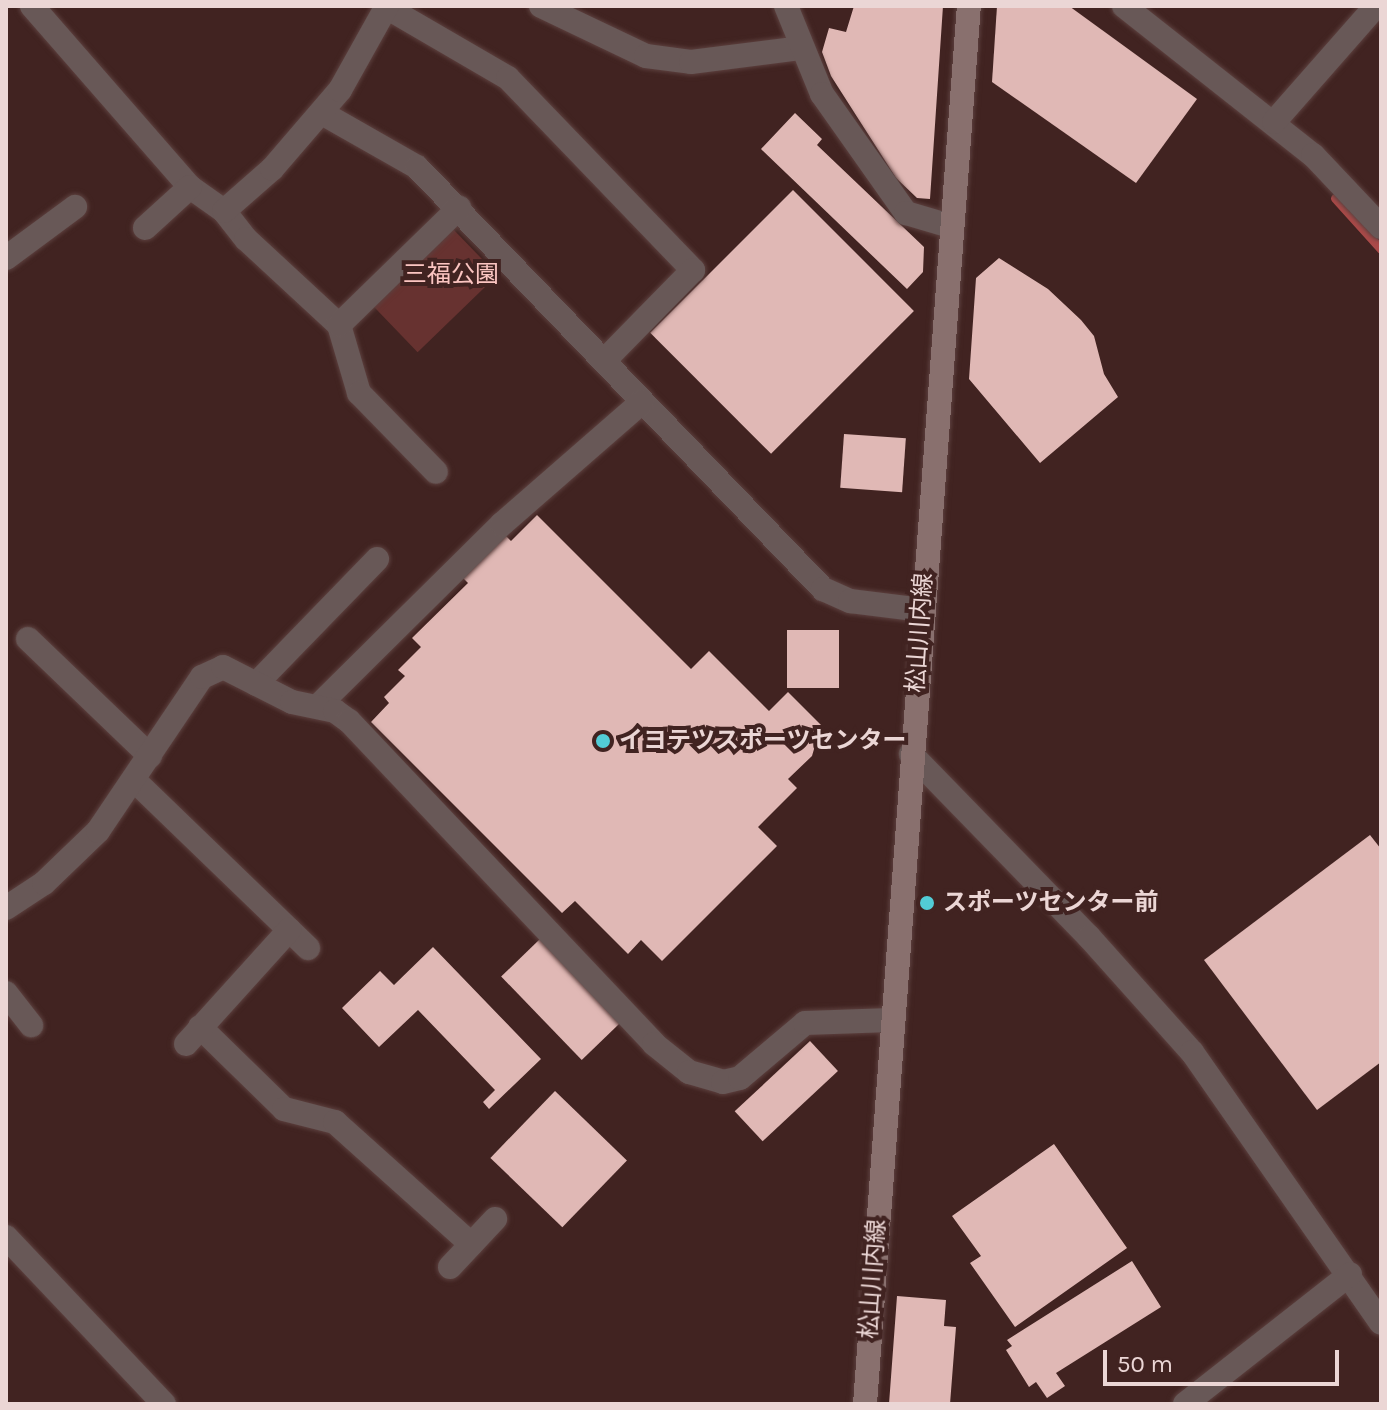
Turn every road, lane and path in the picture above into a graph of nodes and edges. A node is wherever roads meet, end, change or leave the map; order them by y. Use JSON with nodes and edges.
{"nodes":[{"id":1,"x":32,"y":6,"type":"edge"},
{"id":2,"x":541,"y":6,"type":"edge"},
{"id":3,"x":786,"y":6,"type":"edge"},
{"id":4,"x":969,"y":6,"type":"edge"},
{"id":5,"x":1124,"y":6,"type":"edge"},
{"id":6,"x":1376,"y":6,"type":"edge"},
{"id":7,"x":386,"y":7,"type":"edge"},
{"id":8,"x":802,"y":48,"type":"junction"},
{"id":9,"x":322,"y":113,"type":"junction"},
{"id":10,"x":1274,"y":122,"type":"junction"},
{"id":11,"x":190,"y":187,"type":"junction"},
{"id":12,"x":75,"y":207,"type":"dead end"},
{"id":13,"x":459,"y":208,"type":"junction"},
{"id":14,"x":224,"y":211,"type":"junction"},
{"id":15,"x":950,"y":226,"type":"junction"},
{"id":16,"x":1381,"y":227,"type":"edge"},
{"id":17,"x":145,"y":228,"type":"dead end"},
{"id":18,"x":6,"y":258,"type":"edge"},
{"id":19,"x":339,"y":325,"type":"junction"},
{"id":20,"x":604,"y":361,"type":"junction"},
{"id":21,"x":642,"y":402,"type":"junction"},
{"id":22,"x":436,"y":472,"type":"dead end"},
{"id":23,"x":377,"y":559,"type":"dead end"},
{"id":24,"x":922,"y":610,"type":"junction"},
{"id":25,"x":28,"y":639,"type":"dead end"},
{"id":26,"x":256,"y":684,"type":"junction"},
{"id":27,"x":318,"y":706,"type":"junction"},
{"id":28,"x":911,"y":754,"type":"junction"},
{"id":29,"x":150,"y":756,"type":"junction"},
{"id":30,"x":134,"y":780,"type":"junction"},
{"id":31,"x":8,"y":901,"type":"edge"},
{"id":32,"x":289,"y":930,"type":"junction"},
{"id":33,"x":308,"y":948,"type":"dead end"},
{"id":34,"x":6,"y":993,"type":"edge"},
{"id":35,"x":891,"y":1020,"type":"junction"},
{"id":36,"x":31,"y":1025,"type":"dead end"},
{"id":37,"x":495,"y":1219,"type":"dead end"},
{"id":38,"x":6,"y":1237,"type":"edge"},
{"id":39,"x":471,"y":1244,"type":"junction"},
{"id":40,"x":450,"y":1267,"type":"dead end"},
{"id":41,"x":1350,"y":1274,"type":"junction"},
{"id":42,"x":1381,"y":1323,"type":"edge"},
{"id":43,"x":164,"y":1404,"type":"edge"},
{"id":44,"x":865,"y":1404,"type":"edge"},
{"id":45,"x":1185,"y":1404,"type":"edge"}],
"edges":[{"from":1,"to":11,"type":"street"},
{"from":2,"to":8,"type":"street"},
{"from":3,"to":8,"type":"street"},
{"from":4,"to":15,"type":"main road","name":"松山川内線"},
{"from":5,"to":10,"type":"street"},
{"from":6,"to":10,"type":"street"},
{"from":7,"to":9,"type":"street"},
{"from":7,"to":20,"type":"street"},
{"from":8,"to":15,"type":"street"},
{"from":9,"to":13,"type":"street"},
{"from":9,"to":14,"type":"street"},
{"from":10,"to":16,"type":"street"},
{"from":11,"to":14,"type":"street"},
{"from":11,"to":17,"type":"street"},
{"from":12,"to":18,"type":"street"},
{"from":13,"to":19,"type":"street"},
{"from":13,"to":20,"type":"street"},
{"from":14,"to":19,"type":"street"},
{"from":15,"to":24,"type":"main road","name":"松山川内線"},
{"from":19,"to":22,"type":"street"},
{"from":20,"to":21,"type":"street"},
{"from":21,"to":24,"type":"street"},
{"from":21,"to":27,"type":"street"},
{"from":23,"to":26,"type":"street"},
{"from":24,"to":28,"type":"main road","name":"松山川内線"},
{"from":25,"to":29,"type":"street"},
{"from":26,"to":27,"type":"street"},
{"from":26,"to":29,"type":"street"},
{"from":27,"to":35,"type":"street"},
{"from":28,"to":35,"type":"main road","name":"松山川内線"},
{"from":28,"to":41,"type":"street"},
{"from":29,"to":30,"type":"street"},
{"from":30,"to":31,"type":"street"},
{"from":30,"to":32,"type":"street"},
{"from":32,"to":33,"type":"street"},
{"from":32,"to":39,"type":"street"},
{"from":34,"to":36,"type":"street"},
{"from":35,"to":44,"type":"main road","name":"松山川内線"},
{"from":37,"to":39,"type":"street"},
{"from":38,"to":43,"type":"street"},
{"from":39,"to":40,"type":"street"},
{"from":41,"to":42,"type":"street"},
{"from":41,"to":45,"type":"street"}]}
